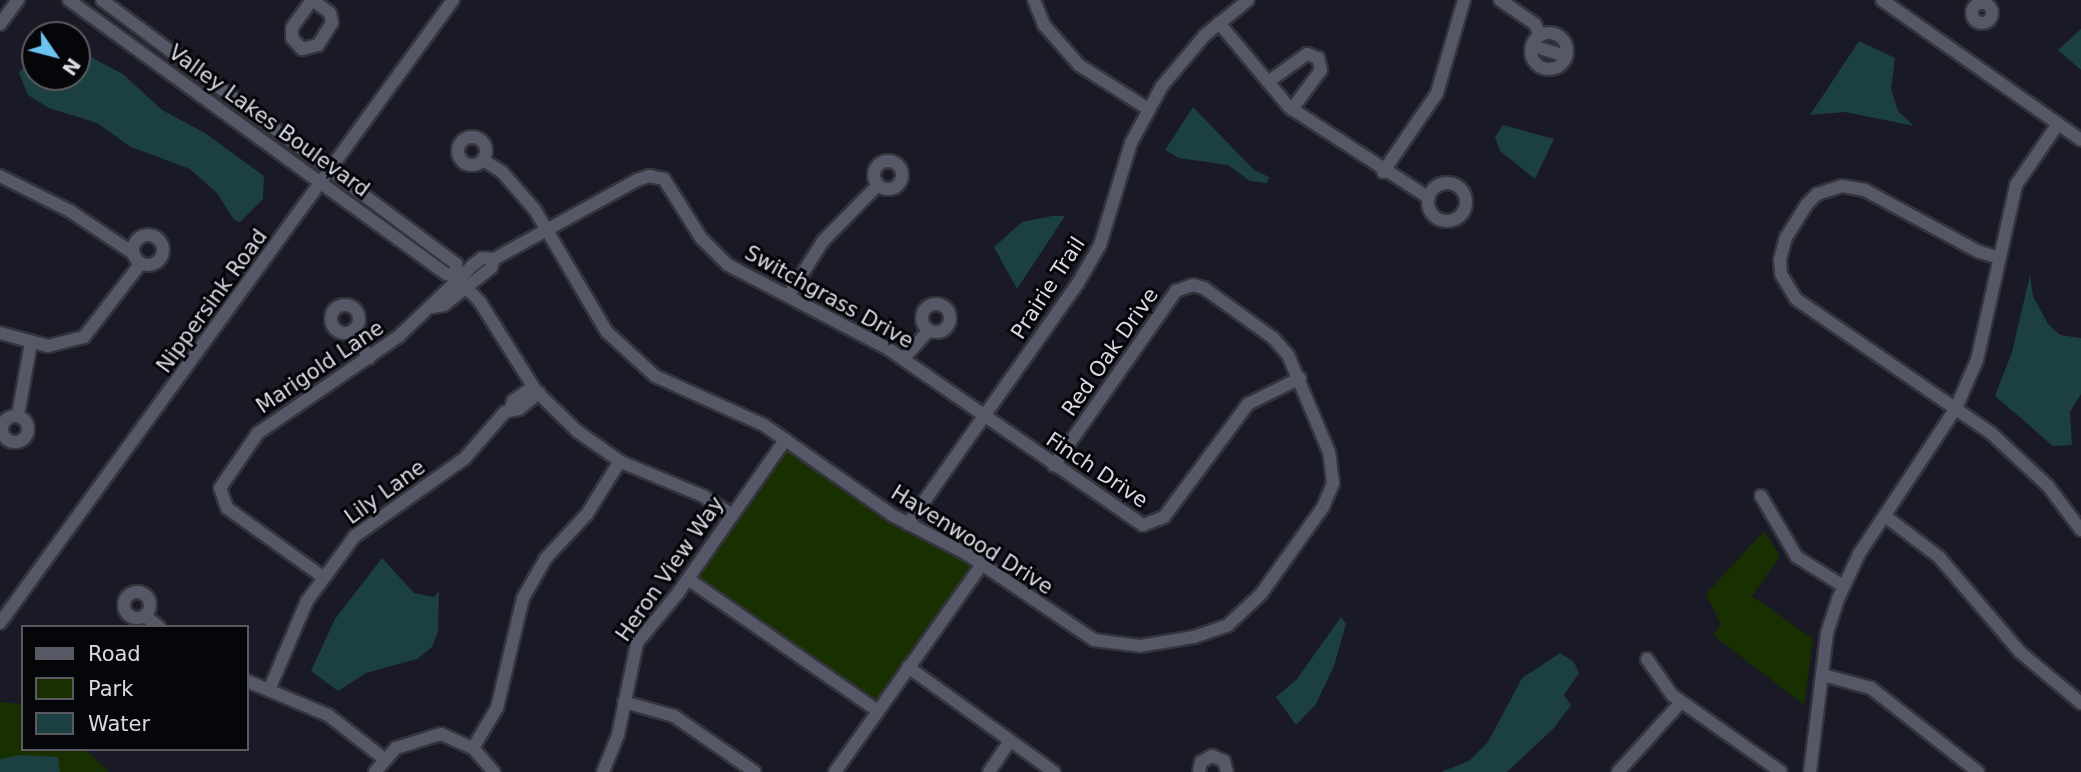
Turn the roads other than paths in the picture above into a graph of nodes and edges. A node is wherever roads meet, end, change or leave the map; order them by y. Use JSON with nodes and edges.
{"nodes":[{"id":1,"x":18,"y":0,"type":"edge"},
{"id":2,"x":69,"y":0,"type":"edge"},
{"id":3,"x":102,"y":0,"type":"edge"},
{"id":4,"x":453,"y":0,"type":"edge"},
{"id":5,"x":1034,"y":0,"type":"edge"},
{"id":6,"x":1248,"y":0,"type":"edge"},
{"id":7,"x":1464,"y":0,"type":"edge"},
{"id":8,"x":1500,"y":0,"type":"edge"},
{"id":9,"x":1882,"y":0,"type":"edge"},
{"id":10,"x":1219,"y":23,"type":"junction"},
{"id":11,"x":0,"y":24,"type":"edge"},
{"id":12,"x":1537,"y":41,"type":"junction"},
{"id":13,"x":1268,"y":82,"type":"junction"},
{"id":14,"x":1148,"y":109,"type":"junction"},
{"id":15,"x":1292,"y":109,"type":"junction"},
{"id":16,"x":2058,"y":124,"type":"junction"},
{"id":17,"x":2081,"y":140,"type":"edge"},
{"id":18,"x":483,"y":160,"type":"dead end"},
{"id":19,"x":332,"y":170,"type":"junction"},
{"id":20,"x":1382,"y":172,"type":"junction"},
{"id":21,"x":0,"y":176,"type":"edge"},
{"id":22,"x":323,"y":185,"type":"junction"},
{"id":23,"x":878,"y":185,"type":"dead end"},
{"id":24,"x":1429,"y":198,"type":"dead end"},
{"id":25,"x":547,"y":231,"type":"junction"},
{"id":26,"x":1999,"y":258,"type":"junction"},
{"id":27,"x":494,"y":259,"type":"joint"},
{"id":28,"x":456,"y":276,"type":"junction"},
{"id":29,"x":789,"y":295,"type":"junction"},
{"id":30,"x":354,"y":330,"type":"dead end"},
{"id":31,"x":928,"y":331,"type":"dead end"},
{"id":32,"x":0,"y":333,"type":"edge"},
{"id":33,"x":32,"y":343,"type":"junction"},
{"id":34,"x":369,"y":358,"type":"junction"},
{"id":35,"x":903,"y":359,"type":"junction"},
{"id":36,"x":1300,"y":378,"type":"junction"},
{"id":37,"x":536,"y":390,"type":"junction"},
{"id":38,"x":1956,"y":408,"type":"junction"},
{"id":39,"x":18,"y":415,"type":"dead end"},
{"id":40,"x":984,"y":415,"type":"junction"},
{"id":41,"x":785,"y":440,"type":"junction"},
{"id":42,"x":624,"y":463,"type":"junction"},
{"id":43,"x":1054,"y":465,"type":"junction"},
{"id":44,"x":1761,"y":496,"type":"dead end"},
{"id":45,"x":732,"y":515,"type":"junction"},
{"id":46,"x":1885,"y":516,"type":"junction"},
{"id":47,"x":908,"y":524,"type":"junction"},
{"id":48,"x":2081,"y":530,"type":"edge"},
{"id":49,"x":982,"y":564,"type":"junction"},
{"id":50,"x":323,"y":578,"type":"junction"},
{"id":51,"x":688,"y":579,"type":"junction"},
{"id":52,"x":1843,"y":586,"type":"junction"},
{"id":53,"x":145,"y":616,"type":"dead end"},
{"id":54,"x":0,"y":622,"type":"edge"},
{"id":55,"x":156,"y":625,"type":"edge"},
{"id":56,"x":1647,"y":659,"type":"dead end"},
{"id":57,"x":908,"y":667,"type":"junction"},
{"id":58,"x":1823,"y":675,"type":"junction"},
{"id":59,"x":248,"y":681,"type":"edge"},
{"id":60,"x":269,"y":690,"type":"junction"},
{"id":61,"x":624,"y":702,"type":"junction"},
{"id":62,"x":1681,"y":702,"type":"junction"},
{"id":63,"x":2081,"y":703,"type":"edge"},
{"id":64,"x":878,"y":711,"type":"junction"},
{"id":65,"x":1010,"y":741,"type":"junction"},
{"id":66,"x":473,"y":748,"type":"junction"},
{"id":67,"x":383,"y":758,"type":"junction"},
{"id":68,"x":374,"y":772,"type":"edge"},
{"id":69,"x":494,"y":772,"type":"edge"},
{"id":70,"x":603,"y":772,"type":"edge"},
{"id":71,"x":755,"y":772,"type":"edge"},
{"id":72,"x":835,"y":772,"type":"edge"},
{"id":73,"x":989,"y":772,"type":"edge"},
{"id":74,"x":1054,"y":772,"type":"edge"},
{"id":75,"x":1194,"y":772,"type":"edge"},
{"id":76,"x":1227,"y":772,"type":"edge"},
{"id":77,"x":1618,"y":772,"type":"edge"},
{"id":78,"x":1781,"y":772,"type":"edge"},
{"id":79,"x":1810,"y":772,"type":"edge"},
{"id":80,"x":1978,"y":772,"type":"edge"}],
"edges":[{"from":1,"to":11,"type":"street"},
{"from":2,"to":22,"type":"street","name":"Valley Lakes Boulevard"},
{"from":3,"to":19,"type":"street","name":"Valley Lakes Boulevard"},
{"from":4,"to":19,"type":"street","name":"Nippersink Road"},
{"from":5,"to":14,"type":"street"},
{"from":6,"to":10,"type":"street","name":"Prairie Trail"},
{"from":7,"to":20,"type":"street"},
{"from":8,"to":12,"type":"street"},
{"from":9,"to":16,"type":"street"},
{"from":10,"to":13,"type":"street"},
{"from":10,"to":14,"type":"street","name":"Prairie Trail"},
{"from":12,"to":12,"type":"street"},
{"from":13,"to":15,"type":"street"},
{"from":13,"to":15,"type":"street"},
{"from":14,"to":40,"type":"street","name":"Prairie Trail"},
{"from":15,"to":20,"type":"street"},
{"from":16,"to":17,"type":"street"},
{"from":16,"to":26,"type":"street"},
{"from":18,"to":25,"type":"street","name":"Havenwood Drive"},
{"from":19,"to":22,"type":"street","name":"Nippersink Road"},
{"from":19,"to":28,"type":"street","name":"Valley Lakes Boulevard"},
{"from":20,"to":24,"type":"street"},
{"from":21,"to":33,"type":"street"},
{"from":22,"to":28,"type":"street","name":"Valley Lakes Boulevard"},
{"from":22,"to":54,"type":"street","name":"Nippersink Road"},
{"from":23,"to":29,"type":"street"},
{"from":25,"to":27,"type":"street","name":"Switchgrass Drive"},
{"from":25,"to":29,"type":"street","name":"Switchgrass Drive"},
{"from":25,"to":41,"type":"street","name":"Havenwood Drive"},
{"from":26,"to":38,"type":"street"},
{"from":26,"to":38,"type":"street"},
{"from":27,"to":28,"type":"street","name":"Marigold Lane"},
{"from":28,"to":34,"type":"street","name":"Marigold Lane"},
{"from":28,"to":37,"type":"street","name":"Valley Lakes Boulevard"},
{"from":29,"to":35,"type":"street","name":"Switchgrass Drive"},
{"from":30,"to":34,"type":"street"},
{"from":31,"to":35,"type":"street"},
{"from":32,"to":33,"type":"street"},
{"from":33,"to":39,"type":"street"},
{"from":34,"to":50,"type":"street","name":"Marigold Lane"},
{"from":35,"to":40,"type":"street","name":"Switchgrass Drive"},
{"from":36,"to":43,"type":"street","name":"Finch Drive"},
{"from":36,"to":43,"type":"street","name":"Red Oak Drive"},
{"from":36,"to":49,"type":"street","name":"Havenwood Drive"},
{"from":37,"to":42,"type":"street","name":"Valley Lakes Boulevard"},
{"from":37,"to":50,"type":"street","name":"Lily Lane"},
{"from":38,"to":46,"type":"street"},
{"from":38,"to":48,"type":"street"},
{"from":40,"to":43,"type":"street","name":"Finch Drive"},
{"from":40,"to":47,"type":"street","name":"Prairie Trail"},
{"from":41,"to":45,"type":"street","name":"Heron View Way"},
{"from":41,"to":47,"type":"street","name":"Havenwood Drive"},
{"from":42,"to":45,"type":"street","name":"Valley Lakes Boulevard"},
{"from":42,"to":66,"type":"street"},
{"from":44,"to":52,"type":"street"},
{"from":45,"to":51,"type":"street","name":"Heron View Way"},
{"from":46,"to":52,"type":"street"},
{"from":46,"to":63,"type":"street"},
{"from":47,"to":49,"type":"street","name":"Havenwood Drive"},
{"from":49,"to":57,"type":"street"},
{"from":50,"to":60,"type":"street","name":"Lily Lane"},
{"from":51,"to":61,"type":"street","name":"Heron View Way"},
{"from":51,"to":64,"type":"street"},
{"from":52,"to":58,"type":"street"},
{"from":53,"to":55,"type":"street"},
{"from":56,"to":62,"type":"street"},
{"from":57,"to":64,"type":"street"},
{"from":57,"to":65,"type":"street"},
{"from":58,"to":79,"type":"street"},
{"from":58,"to":80,"type":"street"},
{"from":59,"to":60,"type":"street"},
{"from":60,"to":67,"type":"street"},
{"from":61,"to":70,"type":"street","name":"Heron View Way"},
{"from":61,"to":71,"type":"street"},
{"from":62,"to":77,"type":"street"},
{"from":62,"to":78,"type":"street"},
{"from":64,"to":72,"type":"street"},
{"from":65,"to":73,"type":"street"},
{"from":65,"to":74,"type":"street"},
{"from":66,"to":67,"type":"street"},
{"from":66,"to":69,"type":"street"},
{"from":67,"to":68,"type":"street"},
{"from":75,"to":76,"type":"street"}]}
